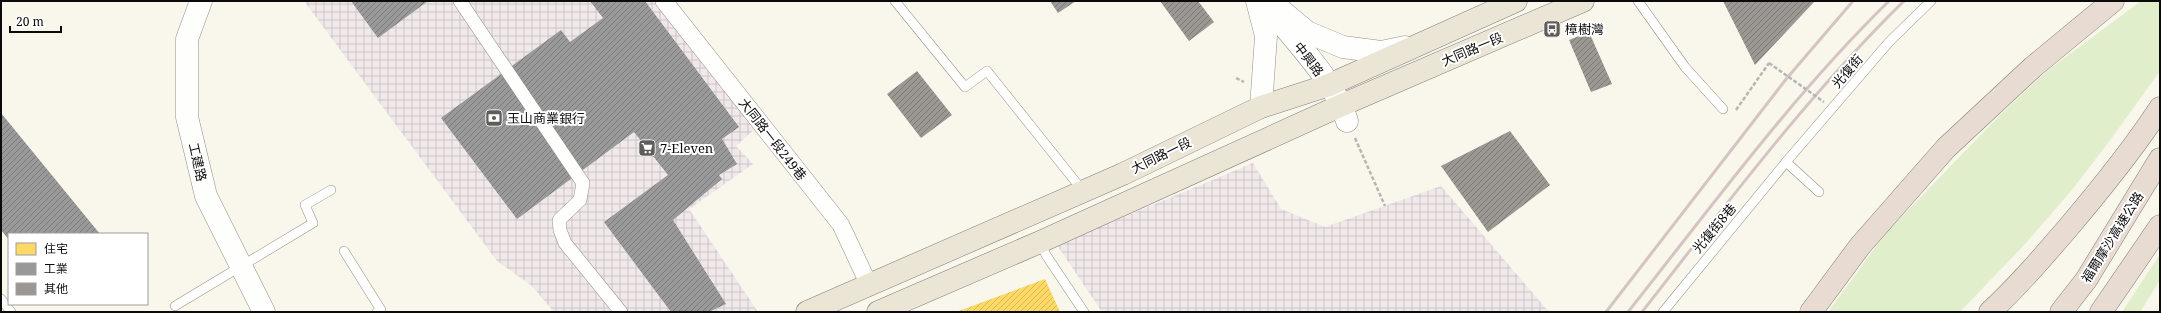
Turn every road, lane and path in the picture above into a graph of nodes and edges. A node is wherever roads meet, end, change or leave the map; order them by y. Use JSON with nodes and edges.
{"nodes":[{"id":1,"x":201,"y":1,"type":"edge"},
{"id":2,"x":460,"y":1,"type":"edge"},
{"id":3,"x":664,"y":1,"type":"edge"},
{"id":4,"x":895,"y":1,"type":"edge"},
{"id":5,"x":1257,"y":1,"type":"edge"},
{"id":6,"x":1264,"y":1,"type":"edge"},
{"id":7,"x":1270,"y":1,"type":"edge"},
{"id":8,"x":1516,"y":1,"type":"edge"},
{"id":9,"x":1583,"y":1,"type":"edge"},
{"id":10,"x":1638,"y":1,"type":"edge"},
{"id":11,"x":1931,"y":1,"type":"edge"},
{"id":12,"x":2113,"y":1,"type":"edge"},
{"id":13,"x":1422,"y":43,"type":"junction"},
{"id":14,"x":1329,"y":84,"type":"junction"},
{"id":15,"x":1824,"y":102,"type":"dead end"},
{"id":16,"x":1261,"y":107,"type":"junction"},
{"id":17,"x":2160,"y":108,"type":"edge"},
{"id":18,"x":1723,"y":109,"type":"dead end"},
{"id":19,"x":1736,"y":111,"type":"dead end"},
{"id":20,"x":1344,"y":113,"type":"junction"},
{"id":21,"x":2160,"y":159,"type":"edge"},
{"id":22,"x":1786,"y":162,"type":"junction"},
{"id":23,"x":1123,"y":174,"type":"junction"},
{"id":24,"x":331,"y":190,"type":"dead end"},
{"id":25,"x":1083,"y":191,"type":"junction"},
{"id":26,"x":1819,"y":192,"type":"dead end"},
{"id":27,"x":1135,"y":199,"type":"junction"},
{"id":28,"x":1385,"y":206,"type":"dead end"},
{"id":29,"x":2160,"y":226,"type":"edge"},
{"id":30,"x":1040,"y":242,"type":"junction"},
{"id":31,"x":344,"y":251,"type":"dead end"},
{"id":32,"x":242,"y":266,"type":"junction"},
{"id":33,"x":868,"y":285,"type":"junction"},
{"id":34,"x":1,"y":299,"type":"edge"},
{"id":35,"x":175,"y":306,"type":"dead end"},
{"id":36,"x":11,"y":312,"type":"edge"},
{"id":37,"x":264,"y":312,"type":"edge"},
{"id":38,"x":378,"y":312,"type":"edge"},
{"id":39,"x":621,"y":312,"type":"edge"},
{"id":40,"x":807,"y":312,"type":"edge"},
{"id":41,"x":878,"y":312,"type":"edge"},
{"id":42,"x":1084,"y":312,"type":"edge"},
{"id":43,"x":1664,"y":312,"type":"edge"},
{"id":44,"x":1811,"y":312,"type":"edge"},
{"id":45,"x":1990,"y":312,"type":"edge"},
{"id":46,"x":2061,"y":312,"type":"edge"},
{"id":47,"x":2101,"y":312,"type":"edge"}],
"edges":[{"from":1,"to":32,"type":"street","name":"工建路"},
{"from":2,"to":39,"type":"street"},
{"from":3,"to":33,"type":"street","name":"大同路一段249巷"},
{"from":4,"to":25,"type":"lane"},
{"from":5,"to":16,"type":"street"},
{"from":6,"to":14,"type":"street","name":"中興路"},
{"from":7,"to":13,"type":"street"},
{"from":8,"to":13,"type":"main road","name":"大同路一段"},
{"from":9,"to":20,"type":"main road","name":"大同路一段"},
{"from":10,"to":18,"type":"lane"},
{"from":11,"to":22,"type":"lane","name":"光復街"},
{"from":12,"to":44,"type":"highway"},
{"from":13,"to":14,"type":"main road","name":"大同路一段"},
{"from":14,"to":16,"type":"main road","name":"大同路一段"},
{"from":14,"to":20,"type":"street","name":"中興路"},
{"from":15,"to":19,"type":"path","bridge":true},
{"from":16,"to":23,"type":"main road","name":"大同路一段"},
{"from":17,"to":45,"type":"highway"},
{"from":20,"to":27,"type":"main road","name":"大同路一段"},
{"from":20,"to":28,"type":"path"},
{"from":21,"to":46,"type":"highway","name":"福爾摩沙高速公路"},
{"from":22,"to":26,"type":"lane"},
{"from":22,"to":43,"type":"lane","name":"光復街8巷"},
{"from":23,"to":25,"type":"main road","name":"大同路一段"},
{"from":23,"to":27,"type":"main road"},
{"from":24,"to":32,"type":"lane"},
{"from":25,"to":33,"type":"main road","name":"大同路一段"},
{"from":27,"to":30,"type":"main road","name":"大同路一段"},
{"from":29,"to":47,"type":"highway"},
{"from":30,"to":41,"type":"main road","name":"大同路一段"},
{"from":30,"to":42,"type":"lane"},
{"from":31,"to":38,"type":"lane"},
{"from":32,"to":35,"type":"lane"},
{"from":32,"to":37,"type":"street","name":"工建路"},
{"from":33,"to":40,"type":"main road","name":"大同路一段"},
{"from":34,"to":36,"type":"lane"}]}
